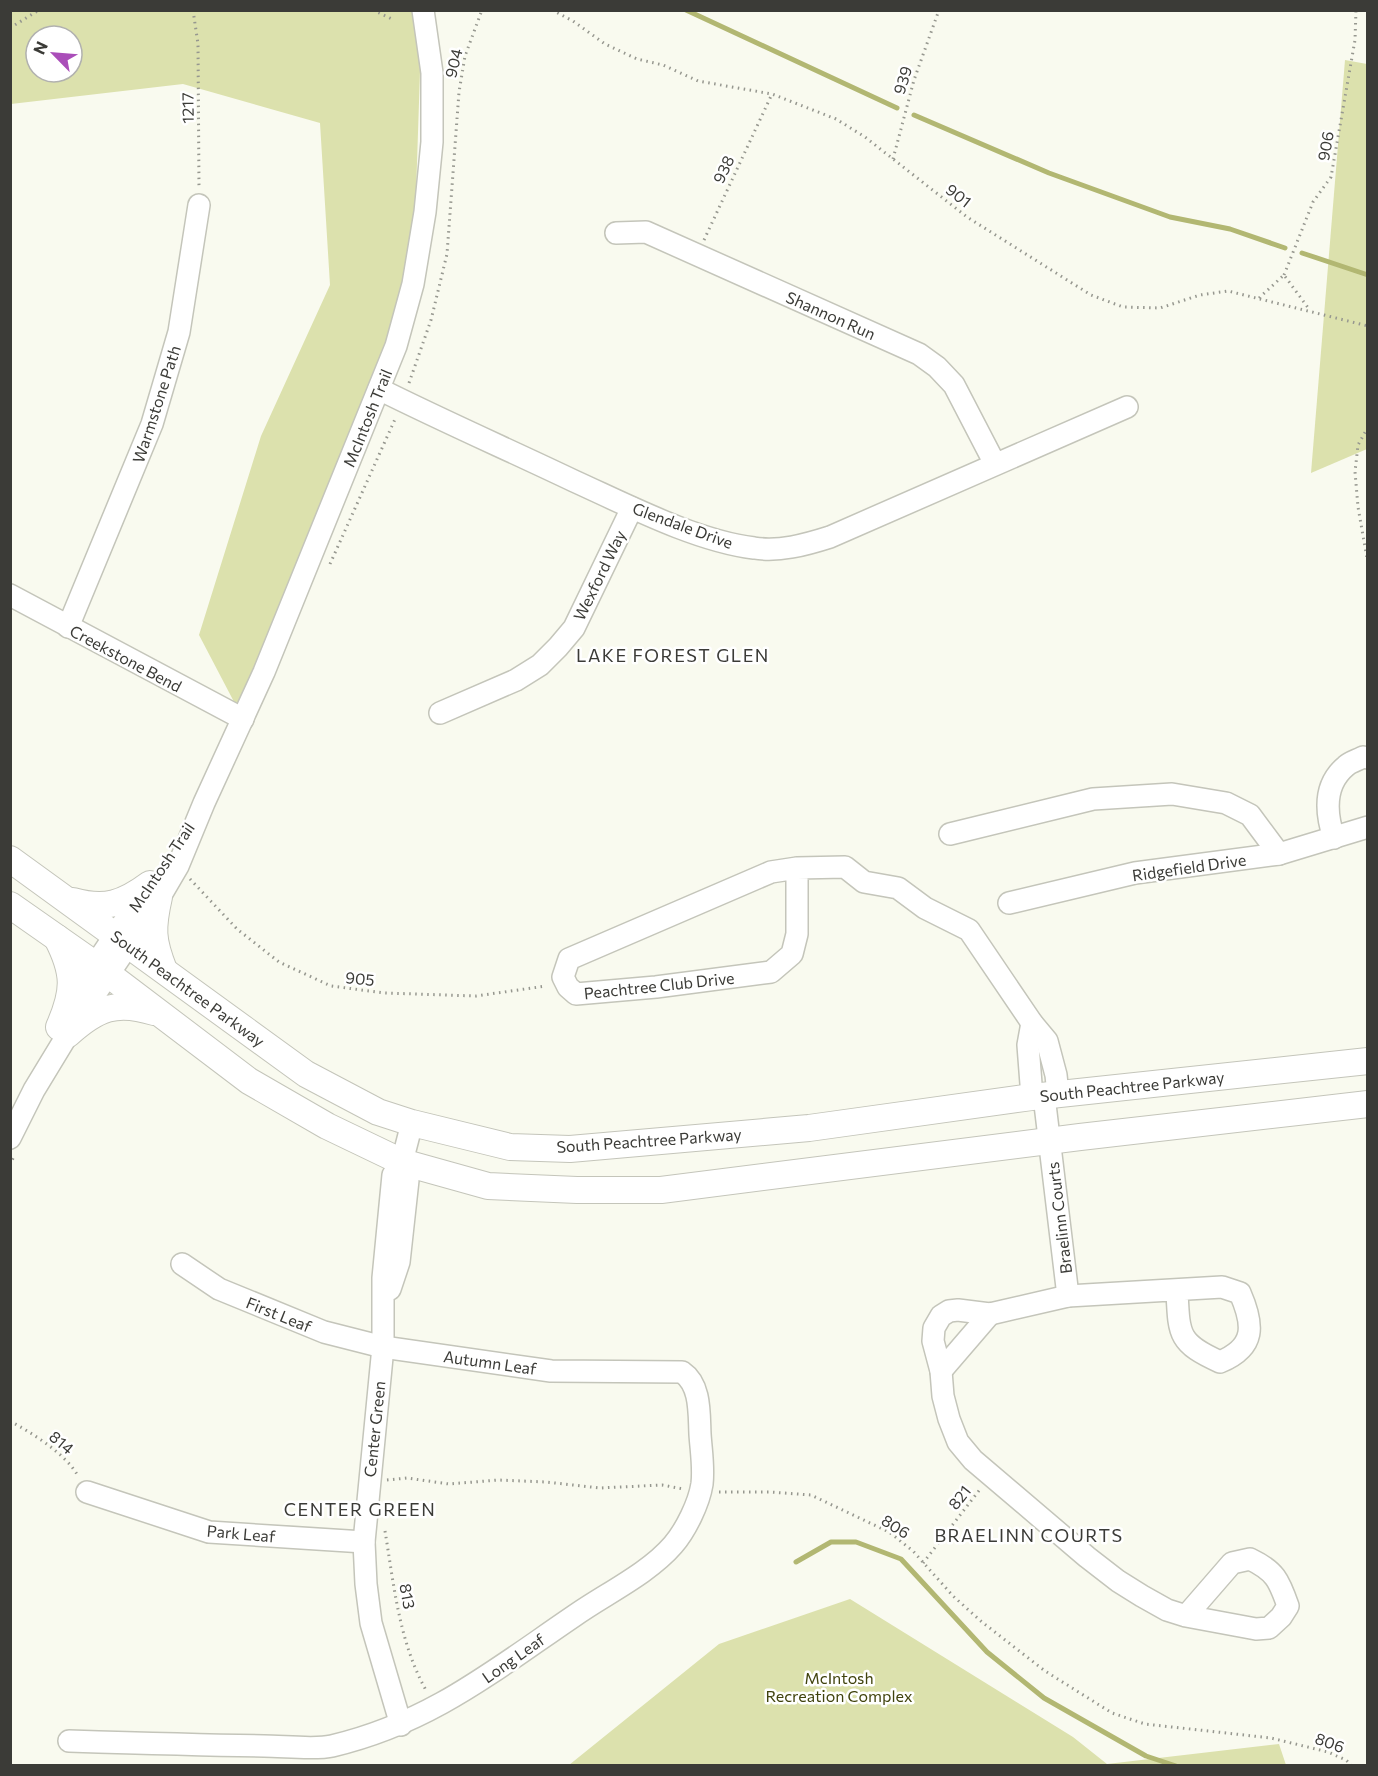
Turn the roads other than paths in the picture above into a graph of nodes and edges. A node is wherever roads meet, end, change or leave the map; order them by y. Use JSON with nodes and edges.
{"nodes":[{"id":1,"x":423,"y":10,"type":"edge"},
{"id":2,"x":199,"y":206,"type":"road end"},
{"id":3,"x":616,"y":233,"type":"dead end"},
{"id":4,"x":379,"y":389,"type":"junction"},
{"id":5,"x":1127,"y":407,"type":"dead end"},
{"id":6,"x":994,"y":464,"type":"junction"},
{"id":7,"x":632,"y":508,"type":"junction"},
{"id":8,"x":10,"y":595,"type":"edge"},
{"id":9,"x":68,"y":627,"type":"junction"},
{"id":10,"x":440,"y":713,"type":"dead end"},
{"id":11,"x":243,"y":719,"type":"junction"},
{"id":12,"x":1368,"y":758,"type":"edge"},
{"id":13,"x":1368,"y":826,"type":"edge"},
{"id":14,"x":950,"y":834,"type":"dead end"},
{"id":15,"x":1334,"y":838,"type":"junction"},
{"id":16,"x":1279,"y":854,"type":"junction"},
{"id":17,"x":10,"y":859,"type":"edge"},
{"id":18,"x":797,"y":868,"type":"junction"},
{"id":19,"x":155,"y":891,"type":"junction"},
{"id":20,"x":69,"y":900,"type":"junction"},
{"id":21,"x":1009,"y":903,"type":"dead end"},
{"id":22,"x":10,"y":905,"type":"edge"},
{"id":23,"x":57,"y":938,"type":"junction"},
{"id":24,"x":122,"y":939,"type":"junction"},
{"id":25,"x":102,"y":970,"type":"junction"},
{"id":26,"x":164,"y":970,"type":"junction"},
{"id":27,"x":159,"y":1014,"type":"junction"},
{"id":28,"x":63,"y":1030,"type":"junction"},
{"id":29,"x":1368,"y":1061,"type":"edge"},
{"id":30,"x":1044,"y":1096,"type":"junction"},
{"id":31,"x":1368,"y":1104,"type":"edge"},
{"id":32,"x":412,"y":1123,"type":"junction"},
{"id":33,"x":10,"y":1138,"type":"edge"},
{"id":34,"x":1050,"y":1141,"type":"junction"},
{"id":35,"x":402,"y":1162,"type":"junction"},
{"id":36,"x":182,"y":1264,"type":"dead end"},
{"id":37,"x":1176,"y":1291,"type":"dead end"},
{"id":38,"x":1068,"y":1296,"type":"junction"},
{"id":39,"x":990,"y":1314,"type":"junction"},
{"id":40,"x":383,"y":1347,"type":"junction"},
{"id":41,"x":598,"y":1371,"type":"joint"},
{"id":42,"x":941,"y":1371,"type":"junction"},
{"id":43,"x":87,"y":1492,"type":"road end"},
{"id":44,"x":364,"y":1542,"type":"junction"},
{"id":45,"x":1186,"y":1616,"type":"junction"},
{"id":46,"x":401,"y":1725,"type":"junction"},
{"id":47,"x":69,"y":1741,"type":"dead end"}],
"edges":[{"from":1,"to":4,"type":"street","name":"McIntosh Trail"},
{"from":2,"to":9,"type":"street","name":"Warmstone Path"},
{"from":3,"to":6,"type":"street","name":"Shannon Run"},
{"from":4,"to":7,"type":"street","name":"Glendale Drive"},
{"from":4,"to":11,"type":"street","name":"McIntosh Trail"},
{"from":5,"to":6,"type":"street","name":"Glendale Drive"},
{"from":6,"to":7,"type":"street","name":"Glendale Drive"},
{"from":7,"to":10,"type":"street","name":"Wexford Way"},
{"from":8,"to":9,"type":"street","name":"Creekstone Bend"},
{"from":9,"to":11,"type":"street","name":"Creekstone Bend"},
{"from":11,"to":19,"type":"street","name":"McIntosh Trail"},
{"from":12,"to":15,"type":"street"},
{"from":13,"to":15,"type":"street","name":"Ridgefield Drive"},
{"from":14,"to":16,"type":"street"},
{"from":15,"to":16,"type":"street","name":"Ridgefield Drive"},
{"from":16,"to":21,"type":"street","name":"Ridgefield Drive"},
{"from":17,"to":20,"type":"main road","name":"South Peachtree Parkway"},
{"from":18,"to":18,"type":"street","name":"Peachtree Club Drive"},
{"from":18,"to":30,"type":"street","name":"Peachtree Club Drive"},
{"from":19,"to":20,"type":"main road"},
{"from":19,"to":24,"type":"street","name":"McIntosh Trail"},
{"from":19,"to":26,"type":"main road"},
{"from":20,"to":24,"type":"main road","name":"South Peachtree Parkway"},
{"from":22,"to":23,"type":"main road"},
{"from":23,"to":25,"type":"main road"},
{"from":23,"to":28,"type":"main road"},
{"from":24,"to":25,"type":"street","name":"McIntosh Trail"},
{"from":24,"to":26,"type":"main road","name":"South Peachtree Parkway"},
{"from":25,"to":27,"type":"main road"},
{"from":25,"to":28,"type":"street","name":"McIntosh Trail"},
{"from":26,"to":32,"type":"main road","name":"South Peachtree Parkway"},
{"from":27,"to":28,"type":"main road"},
{"from":27,"to":35,"type":"main road"},
{"from":28,"to":33,"type":"street","name":"McIntosh Trail"},
{"from":29,"to":30,"type":"main road","name":"South Peachtree Parkway"},
{"from":30,"to":32,"type":"main road","name":"South Peachtree Parkway"},
{"from":30,"to":34,"type":"street","name":"Braelinn Courts"},
{"from":31,"to":34,"type":"main road"},
{"from":32,"to":35,"type":"street"},
{"from":34,"to":35,"type":"main road"},
{"from":34,"to":38,"type":"street","name":"Braelinn Courts"},
{"from":35,"to":40,"type":"street","name":"Center Green"},
{"from":36,"to":40,"type":"street","name":"First Leaf"},
{"from":37,"to":38,"type":"street","name":"Braelinn Courts"},
{"from":38,"to":39,"type":"street","name":"Braelinn Courts"},
{"from":39,"to":42,"type":"street"},
{"from":39,"to":42,"type":"street","name":"Braelinn Courts"},
{"from":40,"to":41,"type":"street","name":"Autumn Leaf"},
{"from":40,"to":44,"type":"street","name":"Center Green"},
{"from":41,"to":46,"type":"street","name":"Long Leaf"},
{"from":42,"to":45,"type":"street","name":"Braelinn Courts"},
{"from":43,"to":44,"type":"street","name":"Park Leaf"},
{"from":44,"to":46,"type":"street","name":"Center Green"},
{"from":45,"to":45,"type":"street","name":"Braelinn Courts"},
{"from":46,"to":47,"type":"street","name":"Long Leaf"}]}
